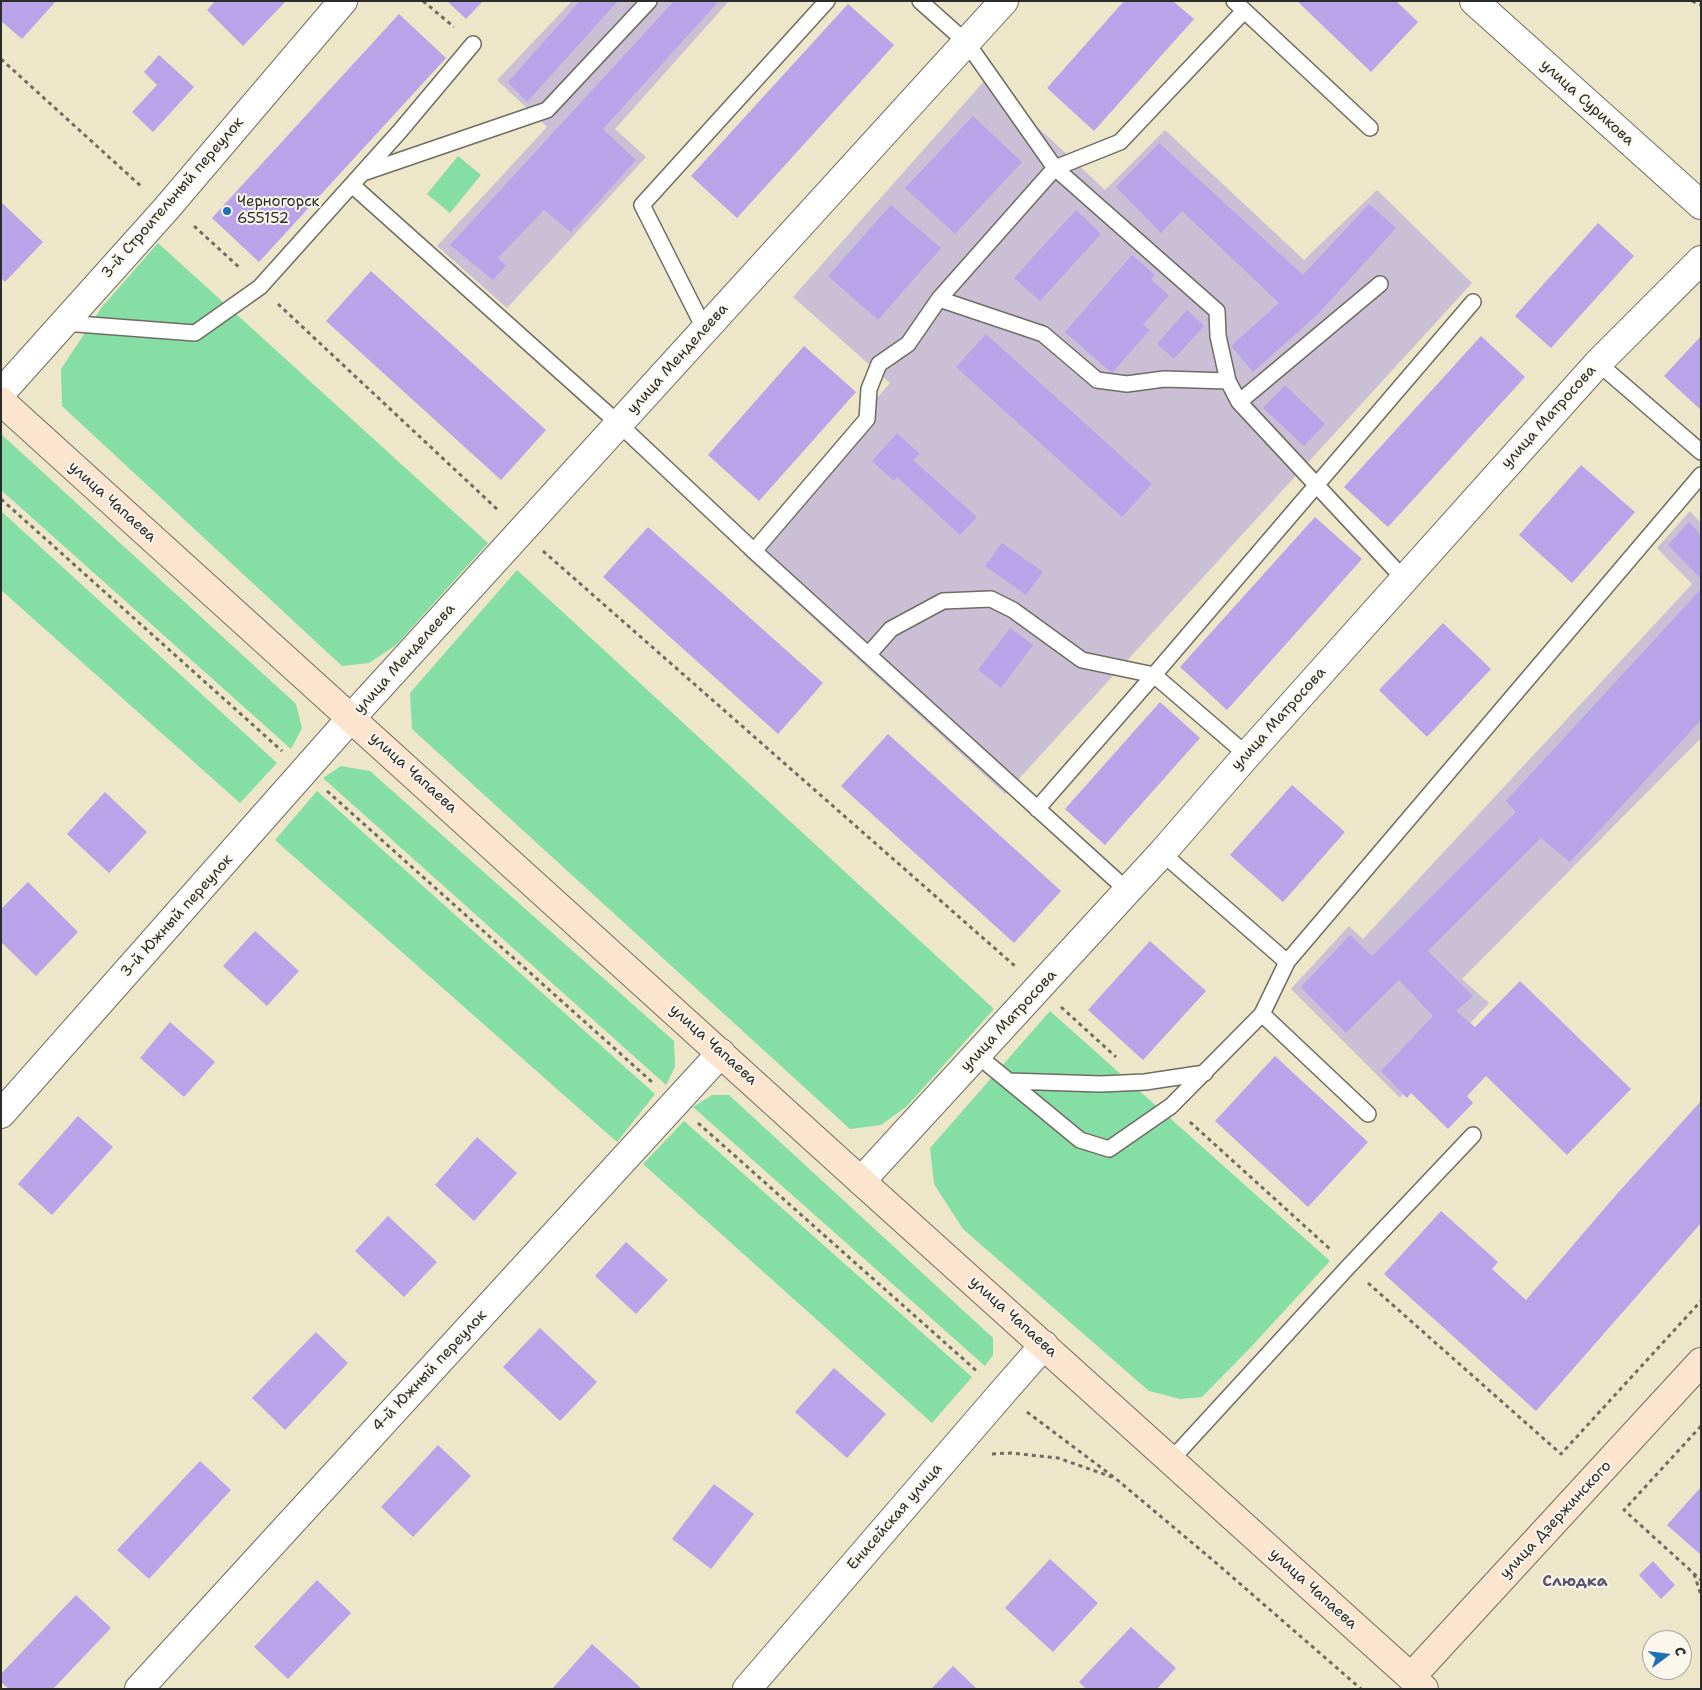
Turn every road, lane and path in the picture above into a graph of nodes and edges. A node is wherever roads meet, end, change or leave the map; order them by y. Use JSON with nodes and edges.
{"nodes":[{"id":1,"x":343,"y":1,"type":"edge"},
{"id":2,"x":424,"y":1,"type":"edge"},
{"id":3,"x":649,"y":1,"type":"edge"},
{"id":4,"x":827,"y":1,"type":"edge"},
{"id":5,"x":920,"y":1,"type":"edge"},
{"id":6,"x":1004,"y":1,"type":"edge"},
{"id":7,"x":1692,"y":1,"type":"edge"},
{"id":8,"x":1477,"y":2,"type":"edge"},
{"id":9,"x":1701,"y":5,"type":"edge"},
{"id":10,"x":1239,"y":6,"type":"edge"},
{"id":11,"x":967,"y":43,"type":"junction"},
{"id":12,"x":473,"y":44,"type":"joint"},
{"id":13,"x":1,"y":59,"type":"edge"},
{"id":14,"x":1370,"y":128,"type":"dead end"},
{"id":15,"x":1055,"y":168,"type":"junction"},
{"id":16,"x":357,"y":179,"type":"junction"},
{"id":17,"x":1701,"y":205,"type":"edge"},
{"id":18,"x":166,"y":209,"type":"junction"},
{"id":19,"x":1701,"y":260,"type":"edge"},
{"id":20,"x":1380,"y":284,"type":"dead end"},
{"id":21,"x":260,"y":287,"type":"junction"},
{"id":22,"x":939,"y":300,"type":"junction"},
{"id":23,"x":1474,"y":302,"type":"dead end"},
{"id":24,"x":64,"y":323,"type":"junction"},
{"id":25,"x":705,"y":330,"type":"junction"},
{"id":26,"x":1598,"y":363,"type":"junction"},
{"id":27,"x":1228,"y":381,"type":"junction"},
{"id":28,"x":1,"y":393,"type":"edge"},
{"id":29,"x":1,"y":401,"type":"edge"},
{"id":30,"x":1239,"y":402,"type":"junction"},
{"id":31,"x":619,"y":424,"type":"junction"},
{"id":32,"x":1701,"y":452,"type":"edge"},
{"id":33,"x":1701,"y":475,"type":"edge"},
{"id":34,"x":1317,"y":486,"type":"junction"},
{"id":35,"x":521,"y":532,"type":"junction"},
{"id":36,"x":754,"y":551,"type":"junction"},
{"id":37,"x":1404,"y":579,"type":"junction"},
{"id":38,"x":868,"y":655,"type":"junction"},
{"id":39,"x":1154,"y":675,"type":"junction"},
{"id":40,"x":351,"y":718,"type":"junction"},
{"id":41,"x":1247,"y":755,"type":"junction"},
{"id":42,"x":1037,"y":809,"type":"junction"},
{"id":43,"x":1162,"y":854,"type":"junction"},
{"id":44,"x":1128,"y":891,"type":"junction"},
{"id":45,"x":1287,"y":962,"type":"junction"},
{"id":46,"x":1040,"y":988,"type":"junction"},
{"id":47,"x":1262,"y":1014,"type":"junction"},
{"id":48,"x":721,"y":1053,"type":"junction"},
{"id":49,"x":977,"y":1055,"type":"junction"},
{"id":50,"x":1205,"y":1073,"type":"junction"},
{"id":51,"x":1009,"y":1081,"type":"junction"},
{"id":52,"x":1144,"y":1082,"type":"junction"},
{"id":53,"x":1171,"y":1106,"type":"junction"},
{"id":54,"x":1,"y":1114,"type":"edge"},
{"id":55,"x":1368,"y":1114,"type":"dead end"},
{"id":56,"x":1473,"y":1135,"type":"dead end"},
{"id":57,"x":861,"y":1181,"type":"junction"},
{"id":58,"x":1349,"y":1266,"type":"junction"},
{"id":59,"x":1701,"y":1301,"type":"edge"},
{"id":60,"x":1044,"y":1345,"type":"junction"},
{"id":61,"x":1701,"y":1362,"type":"edge"},
{"id":62,"x":1701,"y":1426,"type":"edge"},
{"id":63,"x":947,"y":1457,"type":"junction"},
{"id":64,"x":1171,"y":1460,"type":"junction"},
{"id":65,"x":1115,"y":1478,"type":"dead end"},
{"id":66,"x":1694,"y":1574,"type":"junction"},
{"id":67,"x":1701,"y":1580,"type":"edge"},
{"id":68,"x":1701,"y":1595,"type":"edge"},
{"id":69,"x":1417,"y":1683,"type":"edge"},
{"id":70,"x":139,"y":1689,"type":"edge"},
{"id":71,"x":747,"y":1689,"type":"edge"}],
"edges":[{"from":1,"to":18,"type":"street","name":"3-й Строительный переулок"},
{"from":2,"to":12,"type":"path"},
{"from":3,"to":16,"type":"lane"},
{"from":4,"to":25,"type":"lane"},
{"from":5,"to":11,"type":"lane"},
{"from":6,"to":11,"type":"street","name":"улица Менделеева"},
{"from":7,"to":9,"type":"path"},
{"from":8,"to":17,"type":"street","name":"улица Сурикова"},
{"from":10,"to":14,"type":"lane"},
{"from":10,"to":15,"type":"lane"},
{"from":11,"to":15,"type":"lane"},
{"from":11,"to":25,"type":"street","name":"улица Менделеева"},
{"from":12,"to":16,"type":"lane"},
{"from":13,"to":18,"type":"path"},
{"from":15,"to":22,"type":"lane"},
{"from":15,"to":27,"type":"lane"},
{"from":16,"to":21,"type":"lane"},
{"from":16,"to":31,"type":"lane"},
{"from":18,"to":21,"type":"path"},
{"from":18,"to":24,"type":"street","name":"3-й Строительный переулок"},
{"from":19,"to":26,"type":"street","name":"улица Матросова"},
{"from":20,"to":30,"type":"lane"},
{"from":21,"to":24,"type":"lane"},
{"from":21,"to":35,"type":"path"},
{"from":22,"to":27,"type":"lane"},
{"from":22,"to":36,"type":"lane"},
{"from":23,"to":34,"type":"lane"},
{"from":24,"to":28,"type":"street","name":"3-й Строительный переулок"},
{"from":25,"to":31,"type":"street","name":"улица Менделеева"},
{"from":26,"to":32,"type":"lane"},
{"from":26,"to":37,"type":"street","name":"улица Матросова"},
{"from":27,"to":30,"type":"lane"},
{"from":29,"to":40,"type":"main road","name":"улица Чапаева"},
{"from":30,"to":34,"type":"lane"},
{"from":31,"to":35,"type":"street","name":"улица Менделеева"},
{"from":31,"to":36,"type":"lane"},
{"from":33,"to":45,"type":"lane"},
{"from":34,"to":37,"type":"lane"},
{"from":34,"to":39,"type":"lane"},
{"from":35,"to":40,"type":"street","name":"улица Менделеева"},
{"from":35,"to":46,"type":"path"},
{"from":36,"to":38,"type":"lane"},
{"from":37,"to":41,"type":"street","name":"улица Матросова"},
{"from":38,"to":39,"type":"lane"},
{"from":38,"to":42,"type":"lane"},
{"from":39,"to":41,"type":"lane"},
{"from":39,"to":42,"type":"lane"},
{"from":40,"to":48,"type":"main road","name":"улица Чапаева"},
{"from":40,"to":54,"type":"street","name":"3-й Южный переулок"},
{"from":41,"to":43,"type":"street","name":"улица Матросова"},
{"from":42,"to":44,"type":"lane"},
{"from":43,"to":44,"type":"street","name":"улица Матросова"},
{"from":43,"to":45,"type":"lane"},
{"from":44,"to":46,"type":"street","name":"улица Матросова"},
{"from":45,"to":47,"type":"lane"},
{"from":46,"to":49,"type":"street","name":"улица Матросова"},
{"from":46,"to":52,"type":"path"},
{"from":47,"to":50,"type":"lane"},
{"from":47,"to":55,"type":"lane"},
{"from":48,"to":57,"type":"main road","name":"улица Чапаева"},
{"from":48,"to":70,"type":"street","name":"4-й Южный переулок"},
{"from":49,"to":51,"type":"lane"},
{"from":49,"to":57,"type":"street","name":"улица Матросова"},
{"from":50,"to":52,"type":"lane"},
{"from":50,"to":53,"type":"lane"},
{"from":51,"to":52,"type":"lane"},
{"from":51,"to":53,"type":"lane"},
{"from":53,"to":58,"type":"path"},
{"from":56,"to":58,"type":"lane"},
{"from":57,"to":60,"type":"main road","name":"улица Чапаева"},
{"from":58,"to":59,"type":"path"},
{"from":58,"to":64,"type":"lane"},
{"from":60,"to":63,"type":"street","name":"Енисейская улица"},
{"from":60,"to":64,"type":"main road","name":"улица Чапаева"},
{"from":61,"to":69,"type":"main road","name":"улица Дзержинского"},
{"from":62,"to":66,"type":"path"},
{"from":63,"to":65,"type":"path"},
{"from":63,"to":71,"type":"street","name":"Енисейская улица"},
{"from":64,"to":69,"type":"main road","name":"улица Чапаева"},
{"from":66,"to":67,"type":"path"},
{"from":66,"to":68,"type":"path"}]}
